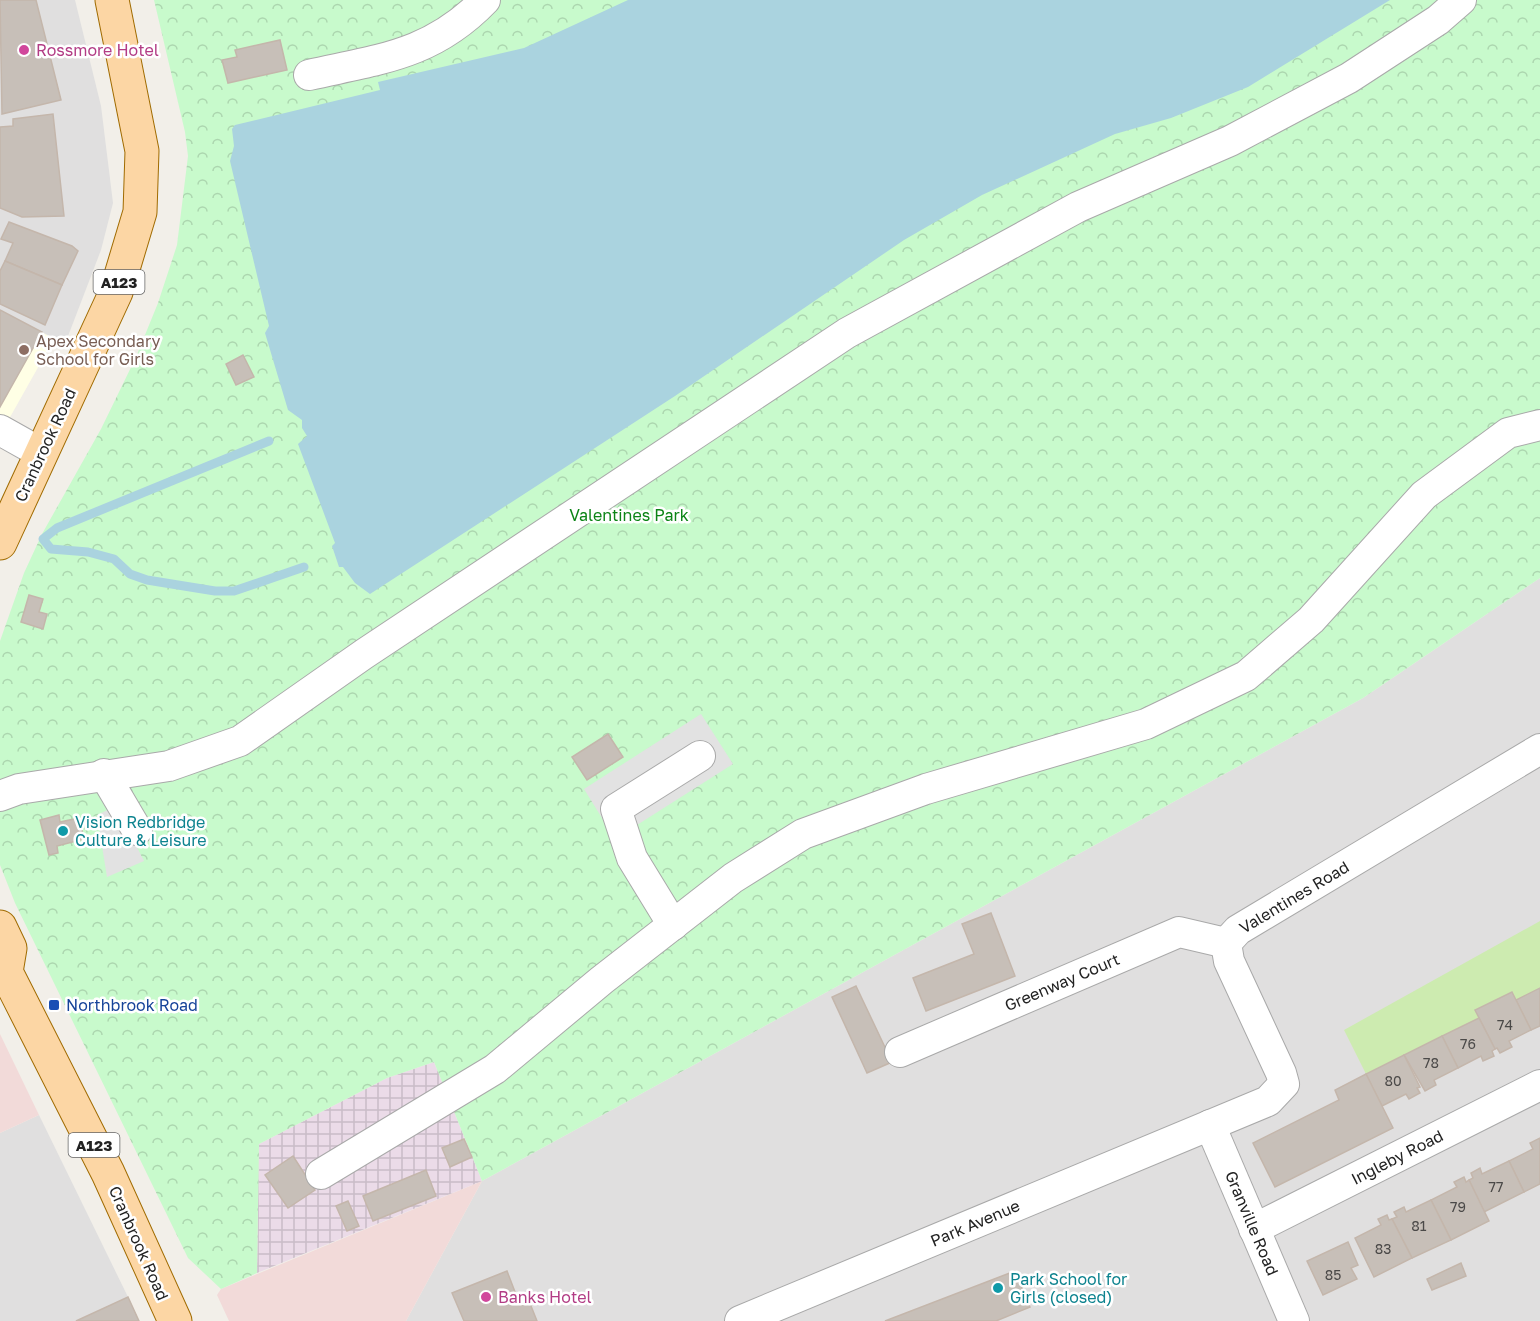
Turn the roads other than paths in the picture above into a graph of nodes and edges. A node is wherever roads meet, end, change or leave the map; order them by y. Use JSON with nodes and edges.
{"nodes":[{"id":1,"x":112,"y":0,"type":"edge"},
{"id":2,"x":484,"y":0,"type":"edge"},
{"id":3,"x":1461,"y":0,"type":"edge"},
{"id":4,"x":309,"y":75,"type":"dead end"},
{"id":5,"x":1540,"y":424,"type":"edge"},
{"id":6,"x":0,"y":430,"type":"edge"},
{"id":7,"x":41,"y":453,"type":"junction"},
{"id":8,"x":0,"y":543,"type":"edge"},
{"id":9,"x":1540,"y":749,"type":"edge"},
{"id":10,"x":700,"y":756,"type":"dead end"},
{"id":11,"x":104,"y":774,"type":"junction"},
{"id":12,"x":0,"y":796,"type":"edge"},
{"id":13,"x":137,"y":830,"type":"dead end"},
{"id":14,"x":674,"y":925,"type":"junction"},
{"id":15,"x":0,"y":927,"type":"edge"},
{"id":16,"x":1226,"y":943,"type":"junction"},
{"id":17,"x":3,"y":970,"type":"edge"},
{"id":18,"x":900,"y":1052,"type":"dead end"},
{"id":19,"x":1540,"y":1085,"type":"edge"},
{"id":20,"x":1210,"y":1125,"type":"junction"},
{"id":21,"x":321,"y":1174,"type":"dead end"},
{"id":22,"x":1254,"y":1229,"type":"junction"},
{"id":23,"x":175,"y":1321,"type":"edge"},
{"id":24,"x":740,"y":1321,"type":"edge"},
{"id":25,"x":1293,"y":1321,"type":"edge"}],
"edges":[{"from":1,"to":7,"type":"main road","name":"Cranbrook Road","number":"A123"},
{"from":2,"to":4,"type":"street"},
{"from":3,"to":11,"type":"street"},
{"from":5,"to":14,"type":"street"},
{"from":6,"to":7,"type":"street"},
{"from":7,"to":8,"type":"main road","name":"Cranbrook Road","number":"A123"},
{"from":9,"to":16,"type":"street","name":"Valentines Road"},
{"from":10,"to":14,"type":"street"},
{"from":11,"to":12,"type":"street"},
{"from":11,"to":13,"type":"street"},
{"from":14,"to":21,"type":"street"},
{"from":15,"to":17,"type":"main road","name":"Cranbrook Road","number":"A123"},
{"from":16,"to":18,"type":"street","name":"Greenway Court"},
{"from":16,"to":20,"type":"street","name":"Valentines Road"},
{"from":17,"to":23,"type":"main road","name":"Cranbrook Road","number":"A123"},
{"from":19,"to":22,"type":"street","name":"Ingleby Road"},
{"from":20,"to":22,"type":"street","name":"Granville Road"},
{"from":20,"to":24,"type":"street","name":"Park Avenue"},
{"from":22,"to":25,"type":"street","name":"Granville Road"}]}
